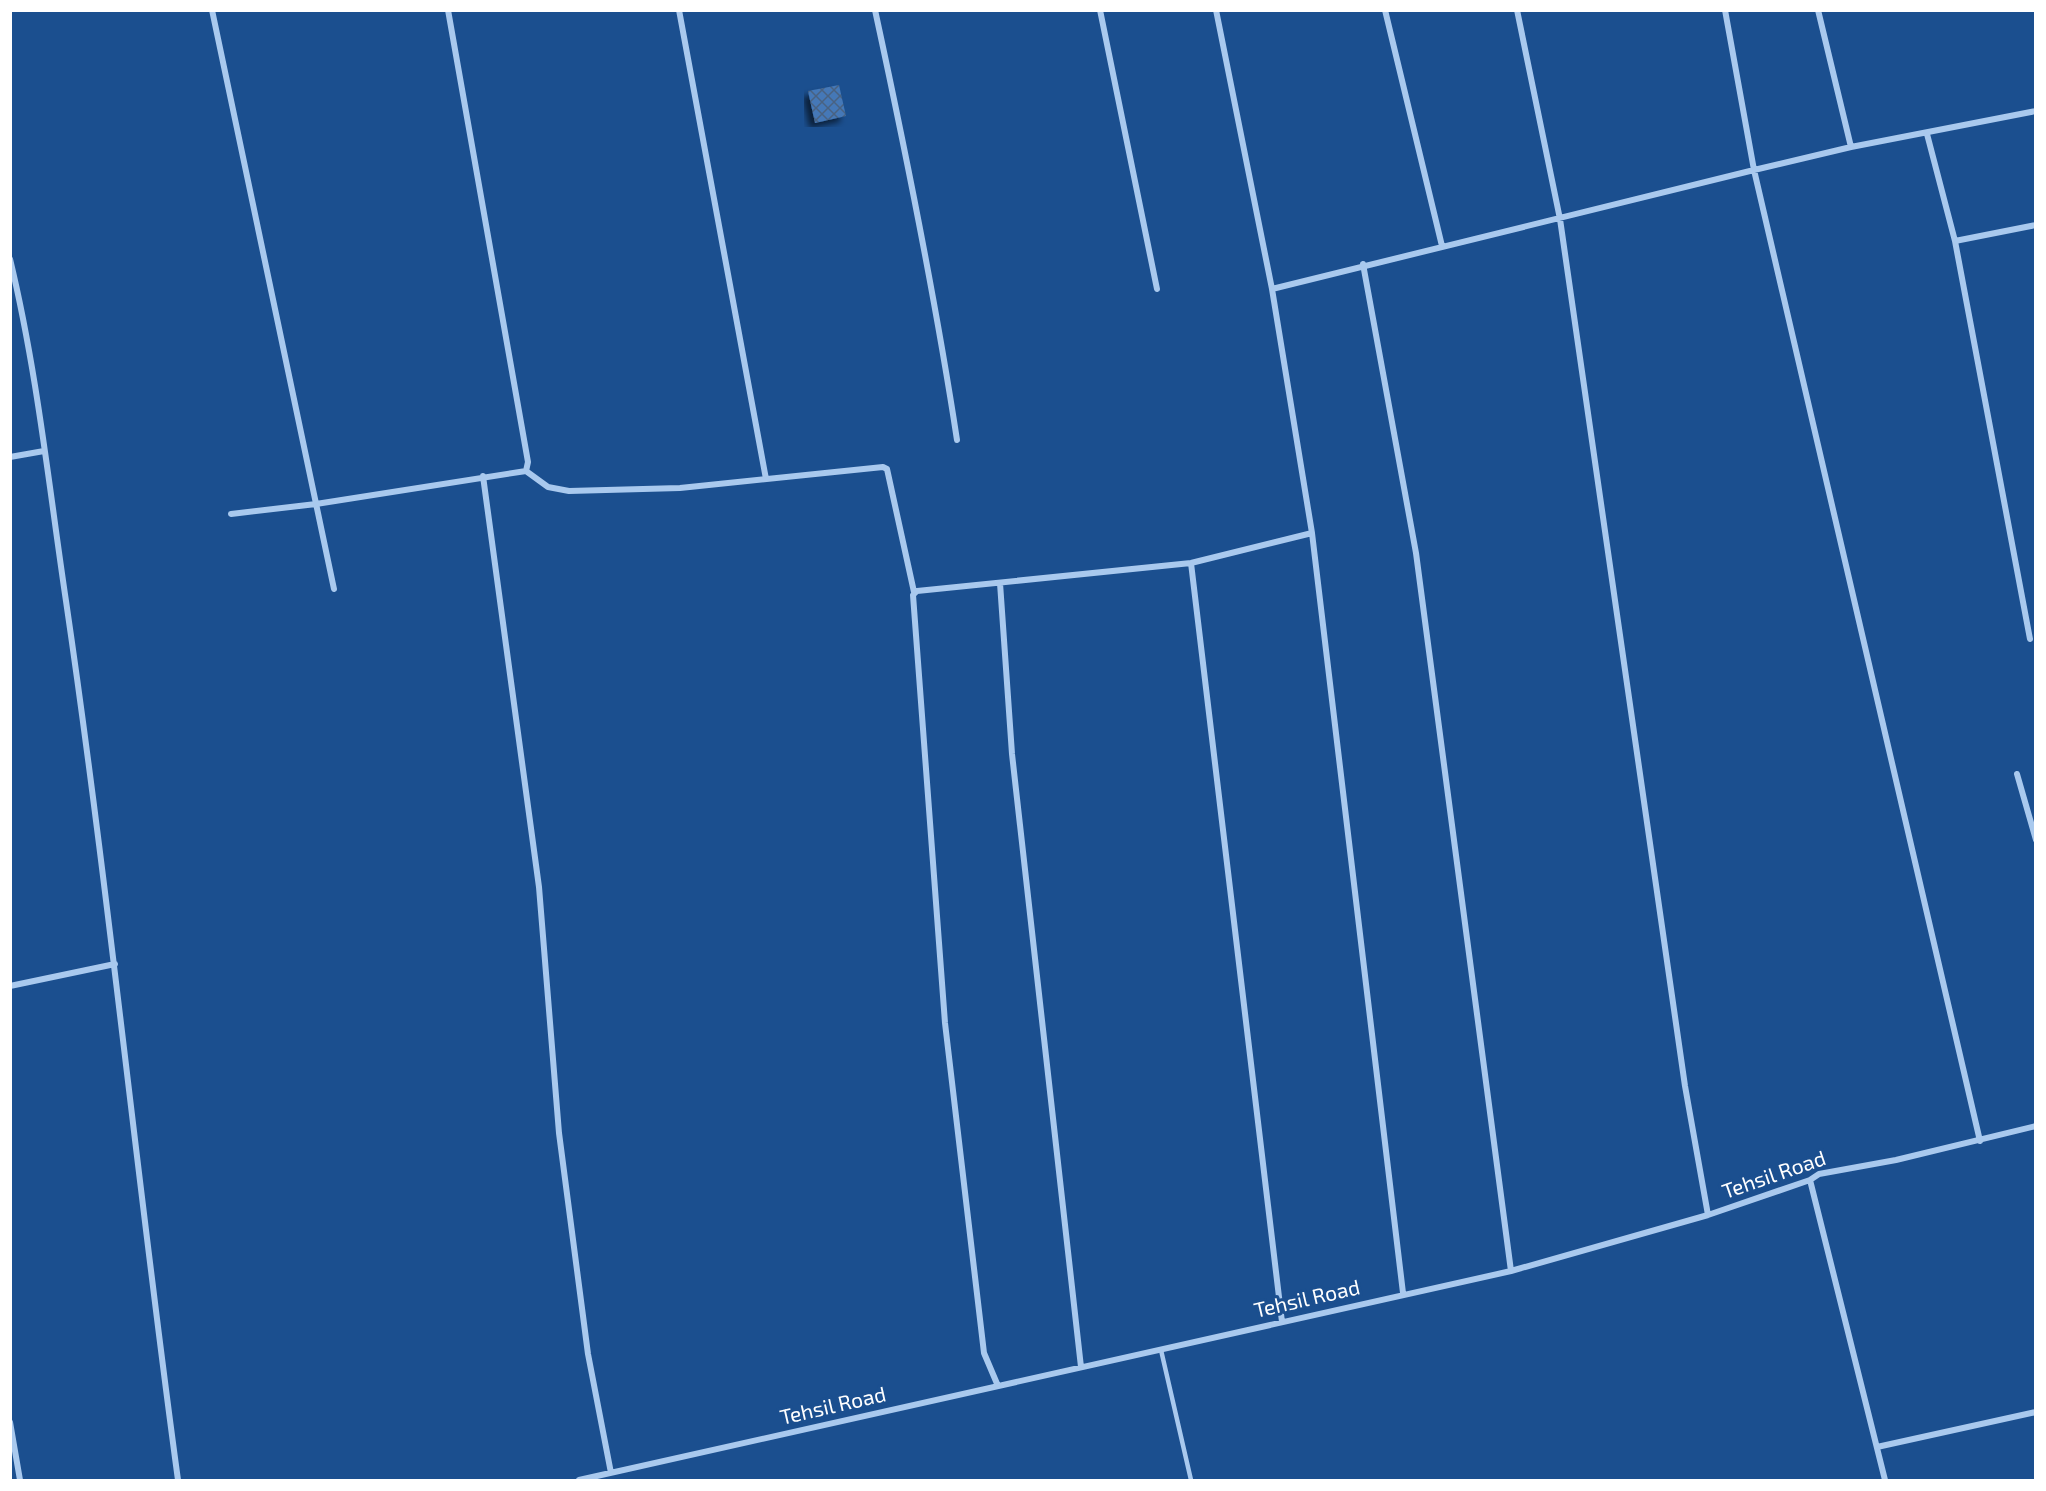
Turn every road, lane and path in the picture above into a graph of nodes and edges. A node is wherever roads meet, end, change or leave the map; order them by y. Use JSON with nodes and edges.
{"nodes":[{"id":1,"x":212,"y":10,"type":"edge"},
{"id":2,"x":448,"y":10,"type":"edge"},
{"id":3,"x":679,"y":10,"type":"edge"},
{"id":4,"x":875,"y":10,"type":"edge"},
{"id":5,"x":1100,"y":10,"type":"edge"},
{"id":6,"x":1216,"y":10,"type":"edge"},
{"id":7,"x":1385,"y":10,"type":"edge"},
{"id":8,"x":1517,"y":10,"type":"edge"},
{"id":9,"x":1725,"y":10,"type":"edge"},
{"id":10,"x":1818,"y":10,"type":"edge"},
{"id":11,"x":2036,"y":111,"type":"edge"},
{"id":12,"x":1927,"y":134,"type":"junction"},
{"id":13,"x":1851,"y":147,"type":"junction"},
{"id":14,"x":1754,"y":170,"type":"junction"},
{"id":15,"x":1560,"y":219,"type":"junction"},
{"id":16,"x":2036,"y":225,"type":"edge"},
{"id":17,"x":1955,"y":242,"type":"junction"},
{"id":18,"x":1442,"y":246,"type":"junction"},
{"id":19,"x":10,"y":259,"type":"edge"},
{"id":20,"x":1363,"y":264,"type":"junction"},
{"id":21,"x":1157,"y":289,"type":"dead end"},
{"id":22,"x":1272,"y":289,"type":"junction"},
{"id":23,"x":957,"y":440,"type":"dead end"},
{"id":24,"x":44,"y":451,"type":"junction"},
{"id":25,"x":10,"y":457,"type":"edge"},
{"id":26,"x":526,"y":471,"type":"junction"},
{"id":27,"x":483,"y":476,"type":"junction"},
{"id":28,"x":766,"y":479,"type":"junction"},
{"id":29,"x":316,"y":504,"type":"junction"},
{"id":30,"x":231,"y":514,"type":"dead end"},
{"id":31,"x":1312,"y":533,"type":"junction"},
{"id":32,"x":1191,"y":563,"type":"junction"},
{"id":33,"x":1000,"y":583,"type":"junction"},
{"id":34,"x":334,"y":590,"type":"dead end"},
{"id":35,"x":914,"y":592,"type":"junction"},
{"id":36,"x":2030,"y":639,"type":"dead end"},
{"id":37,"x":2017,"y":774,"type":"dead end"},
{"id":38,"x":2036,"y":840,"type":"edge"},
{"id":39,"x":115,"y":964,"type":"junction"},
{"id":40,"x":10,"y":986,"type":"edge"},
{"id":41,"x":2036,"y":1126,"type":"edge"},
{"id":42,"x":1980,"y":1141,"type":"junction"},
{"id":43,"x":1810,"y":1180,"type":"junction"},
{"id":44,"x":1708,"y":1215,"type":"junction"},
{"id":45,"x":1511,"y":1271,"type":"junction"},
{"id":46,"x":1403,"y":1293,"type":"junction"},
{"id":47,"x":1282,"y":1323,"type":"junction"},
{"id":48,"x":1161,"y":1350,"type":"junction"},
{"id":49,"x":1081,"y":1367,"type":"junction"},
{"id":50,"x":998,"y":1386,"type":"junction"},
{"id":51,"x":2036,"y":1412,"type":"edge"},
{"id":52,"x":10,"y":1422,"type":"edge"},
{"id":53,"x":1877,"y":1447,"type":"junction"},
{"id":54,"x":611,"y":1473,"type":"junction"},
{"id":55,"x":20,"y":1480,"type":"edge"},
{"id":56,"x":177,"y":1480,"type":"edge"},
{"id":57,"x":579,"y":1480,"type":"edge"},
{"id":58,"x":1191,"y":1480,"type":"edge"},
{"id":59,"x":1885,"y":1480,"type":"edge"}],
"edges":[{"from":1,"to":29,"type":"street"},
{"from":2,"to":26,"type":"street"},
{"from":3,"to":28,"type":"street"},
{"from":4,"to":23,"type":"street"},
{"from":5,"to":21,"type":"street"},
{"from":6,"to":22,"type":"street"},
{"from":7,"to":18,"type":"street"},
{"from":8,"to":15,"type":"street"},
{"from":9,"to":14,"type":"street"},
{"from":10,"to":13,"type":"street"},
{"from":11,"to":12,"type":"street"},
{"from":12,"to":13,"type":"street"},
{"from":12,"to":17,"type":"street"},
{"from":13,"to":14,"type":"street"},
{"from":14,"to":15,"type":"street"},
{"from":14,"to":42,"type":"street"},
{"from":15,"to":18,"type":"street"},
{"from":15,"to":44,"type":"street"},
{"from":16,"to":17,"type":"street"},
{"from":17,"to":36,"type":"street"},
{"from":18,"to":20,"type":"street"},
{"from":19,"to":24,"type":"street"},
{"from":20,"to":22,"type":"street"},
{"from":20,"to":45,"type":"street"},
{"from":22,"to":31,"type":"street"},
{"from":24,"to":25,"type":"street"},
{"from":24,"to":39,"type":"street"},
{"from":26,"to":27,"type":"street"},
{"from":26,"to":28,"type":"street"},
{"from":27,"to":29,"type":"street"},
{"from":27,"to":54,"type":"street"},
{"from":28,"to":35,"type":"street"},
{"from":29,"to":30,"type":"street"},
{"from":29,"to":34,"type":"street"},
{"from":31,"to":32,"type":"street"},
{"from":31,"to":46,"type":"street"},
{"from":32,"to":33,"type":"street"},
{"from":32,"to":47,"type":"street"},
{"from":33,"to":35,"type":"street"},
{"from":33,"to":49,"type":"street"},
{"from":35,"to":50,"type":"street"},
{"from":37,"to":38,"type":"street"},
{"from":39,"to":40,"type":"street"},
{"from":39,"to":56,"type":"street"},
{"from":41,"to":42,"type":"street","name":"Tehsil Road"},
{"from":42,"to":43,"type":"street","name":"Tehsil Road"},
{"from":43,"to":44,"type":"street","name":"Tehsil Road"},
{"from":43,"to":53,"type":"street"},
{"from":44,"to":45,"type":"street","name":"Tehsil Road"},
{"from":45,"to":46,"type":"street","name":"Tehsil Road"},
{"from":46,"to":47,"type":"street","name":"Tehsil Road"},
{"from":47,"to":48,"type":"street","name":"Tehsil Road"},
{"from":48,"to":49,"type":"street","name":"Tehsil Road"},
{"from":48,"to":58,"type":"lane"},
{"from":49,"to":50,"type":"street","name":"Tehsil Road"},
{"from":50,"to":54,"type":"street","name":"Tehsil Road"},
{"from":51,"to":53,"type":"street"},
{"from":52,"to":55,"type":"street"},
{"from":53,"to":59,"type":"street"},
{"from":54,"to":57,"type":"street","name":"Tehsil Road"}]}
